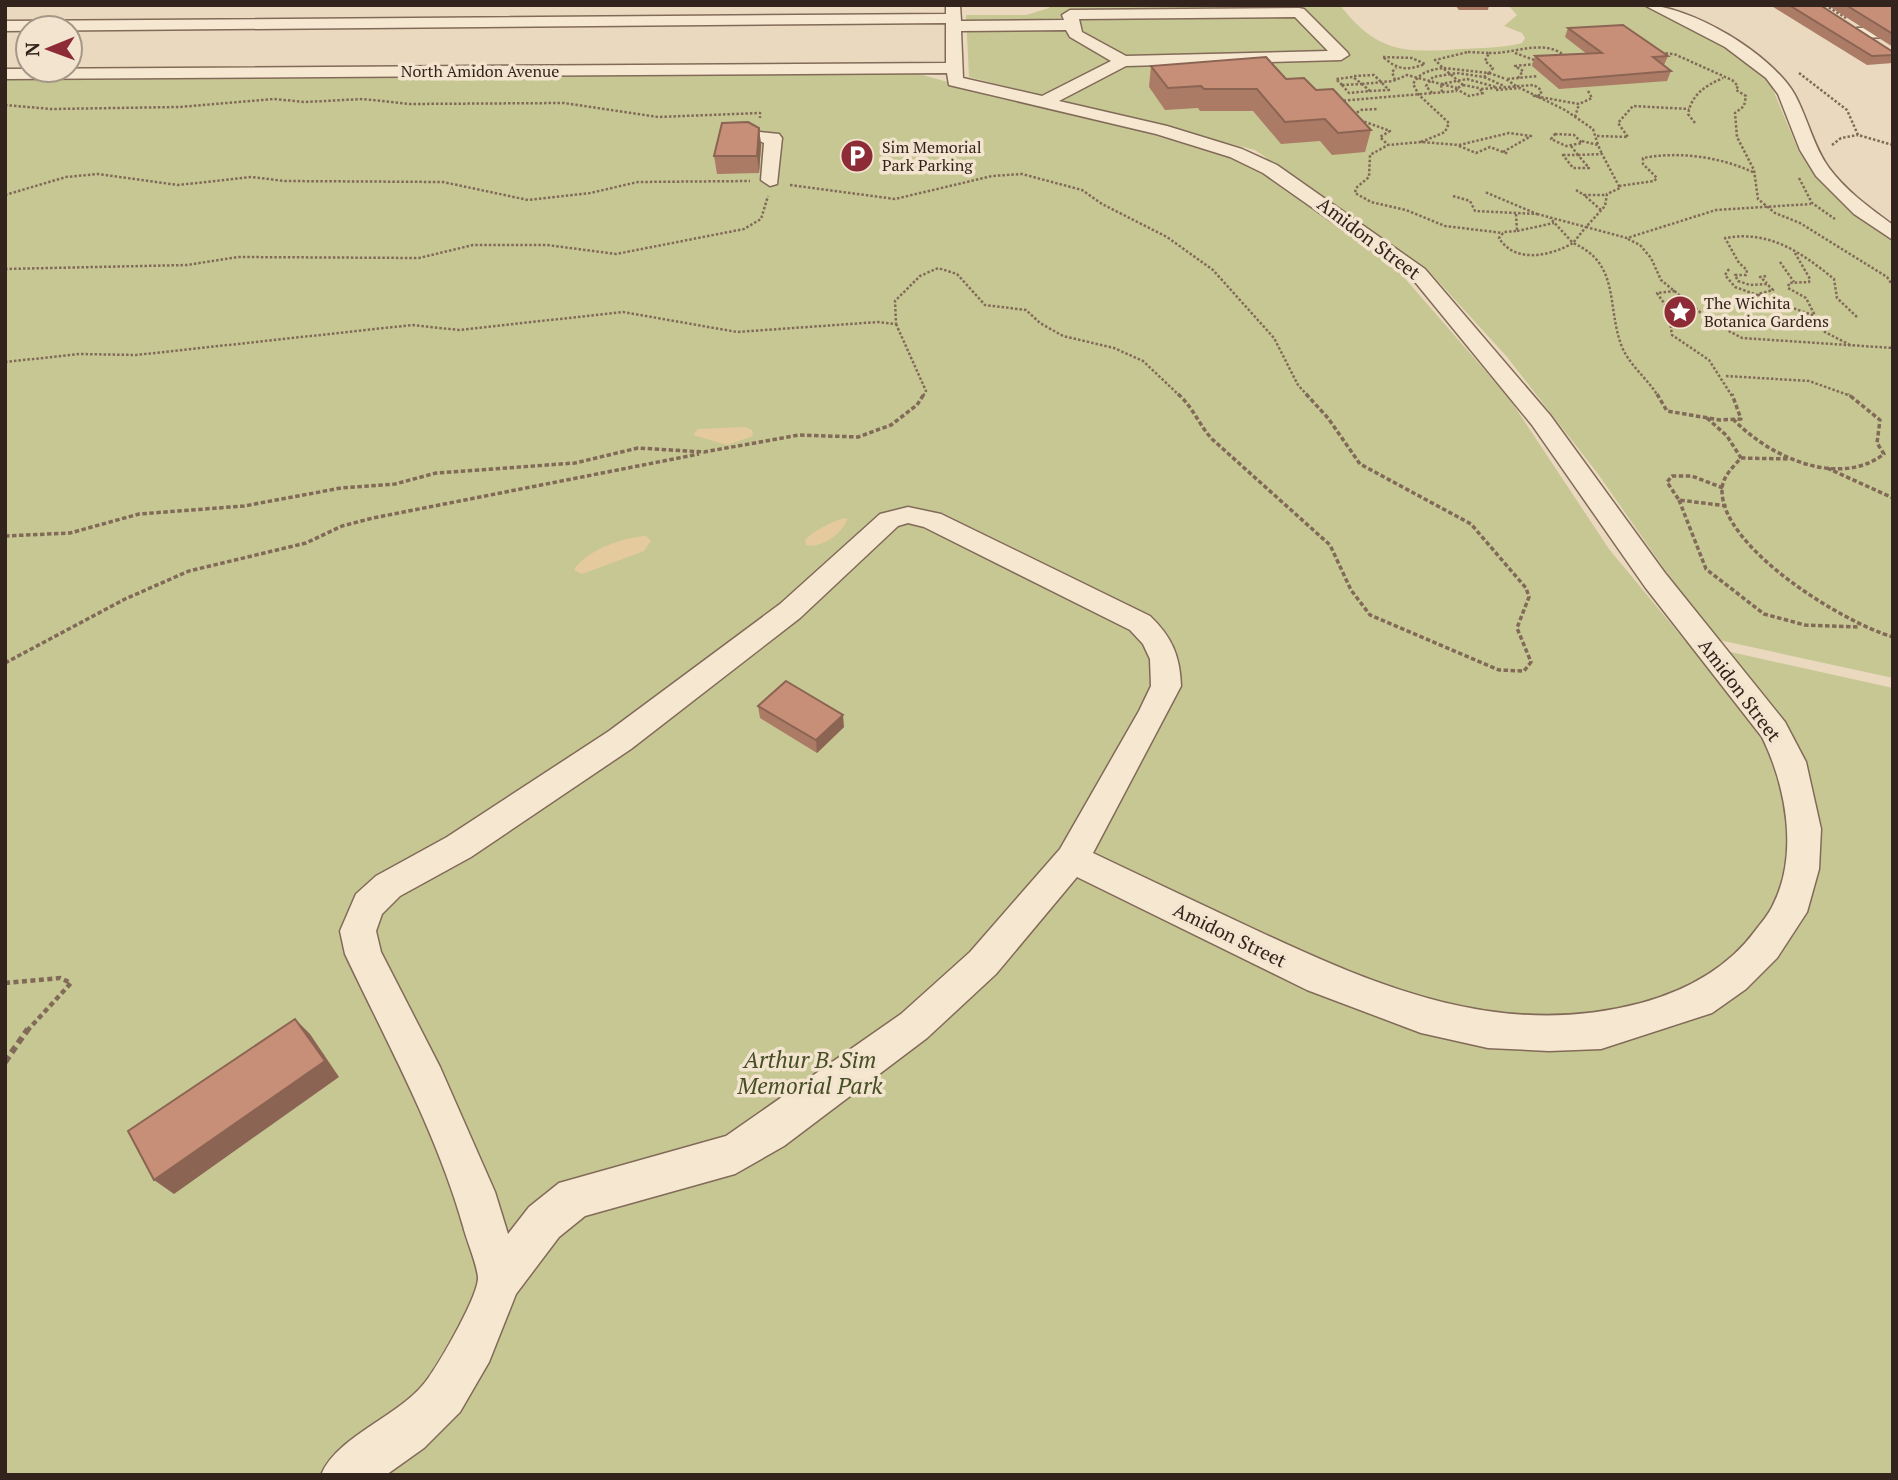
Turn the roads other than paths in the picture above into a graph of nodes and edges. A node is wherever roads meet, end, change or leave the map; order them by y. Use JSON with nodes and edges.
{"nodes":[{"id":1,"x":130,"y":5,"type":"edge"},
{"id":2,"x":542,"y":5,"type":"edge"},
{"id":3,"x":1652,"y":6,"type":"edge"},
{"id":4,"x":1071,"y":15,"type":"edge"},
{"id":5,"x":953,"y":17,"type":"edge"},
{"id":6,"x":533,"y":21,"type":"junction"},
{"id":7,"x":1838,"y":22,"type":"edge"},
{"id":8,"x":105,"y":25,"type":"junction"},
{"id":9,"x":5,"y":26,"type":"edge"},
{"id":10,"x":1893,"y":32,"type":"edge"},
{"id":11,"x":1857,"y":33,"type":"junction"},
{"id":12,"x":88,"y":40,"type":"dead end"},
{"id":13,"x":1884,"y":51,"type":"edge"},
{"id":14,"x":1123,"y":61,"type":"junction"},
{"id":15,"x":505,"y":71,"type":"junction"},
{"id":16,"x":84,"y":72,"type":"edge"},
{"id":17,"x":955,"y":75,"type":"junction"},
{"id":18,"x":1044,"y":102,"type":"junction"},
{"id":19,"x":760,"y":137,"type":"edge"},
{"id":20,"x":770,"y":180,"type":"road end"},
{"id":21,"x":1893,"y":234,"type":"edge"},
{"id":22,"x":1072,"y":859,"type":"junction"},
{"id":23,"x":500,"y":1279,"type":"junction"},
{"id":24,"x":345,"y":1475,"type":"edge"}],
"edges":[{"from":1,"to":8,"type":"street"},
{"from":2,"to":6,"type":"street"},
{"from":3,"to":21,"type":"street"},
{"from":4,"to":5,"type":"street"},
{"from":4,"to":14,"type":"street"},
{"from":4,"to":14,"type":"street"},
{"from":5,"to":6,"type":"street"},
{"from":5,"to":17,"type":"street"},
{"from":6,"to":8,"type":"street"},
{"from":6,"to":15,"type":"street"},
{"from":7,"to":11,"type":"street"},
{"from":8,"to":9,"type":"street"},
{"from":8,"to":12,"type":"street"},
{"from":10,"to":11,"type":"street"},
{"from":11,"to":13,"type":"street"},
{"from":14,"to":18,"type":"street"},
{"from":15,"to":16,"type":"street","name":"North Amidon Avenue"},
{"from":15,"to":17,"type":"street","name":"North Amidon Avenue"},
{"from":17,"to":18,"type":"street","name":"Amidon Street"},
{"from":18,"to":22,"type":"street","name":"Amidon Street"},
{"from":19,"to":20,"type":"street"},
{"from":22,"to":23,"type":"street"},
{"from":22,"to":23,"type":"street"},
{"from":23,"to":24,"type":"street"}]}
